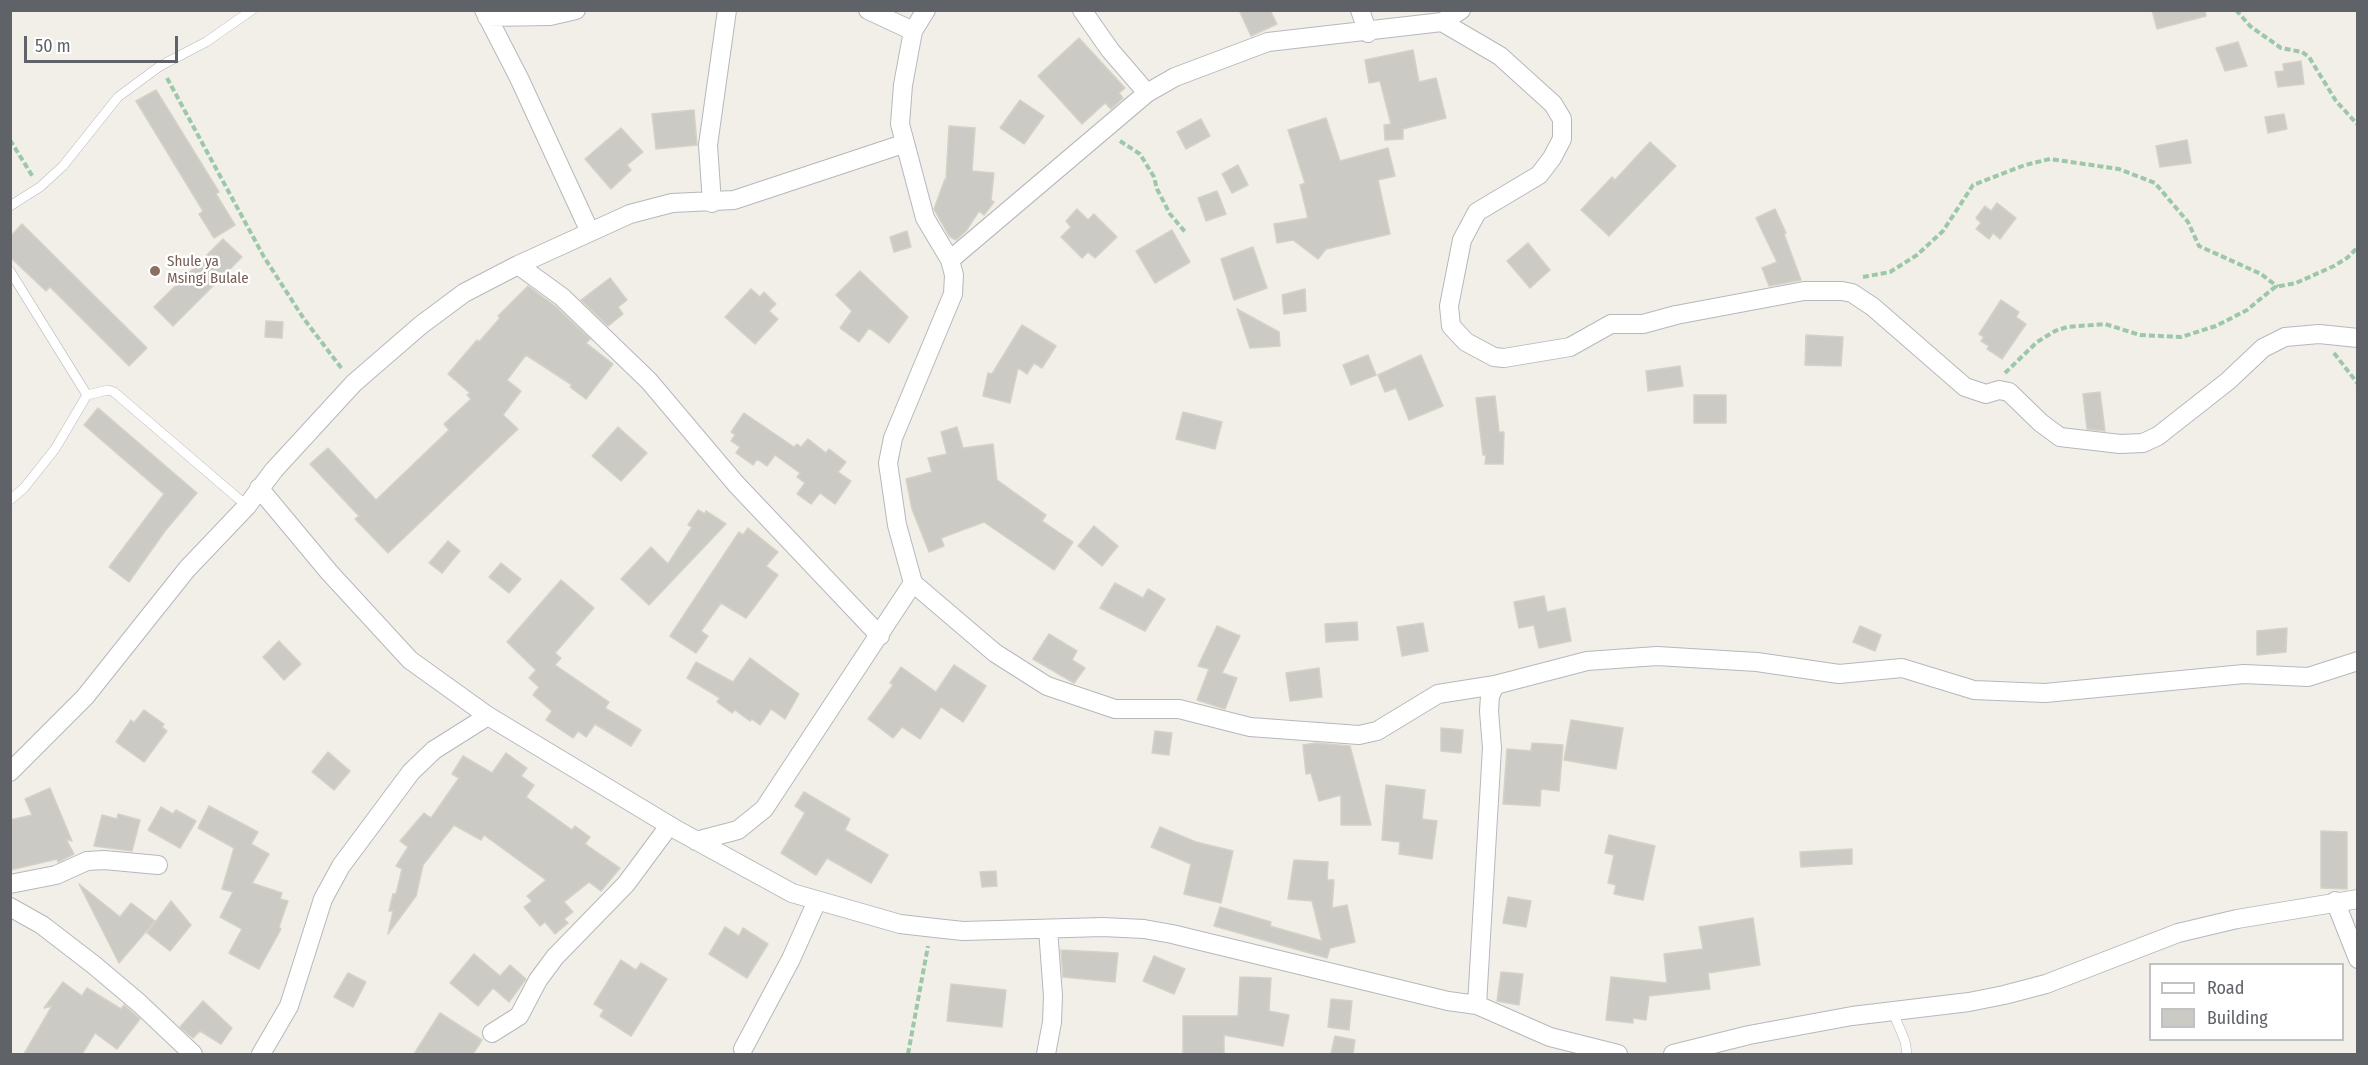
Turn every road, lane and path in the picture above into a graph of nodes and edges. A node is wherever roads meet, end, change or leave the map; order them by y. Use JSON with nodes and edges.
{"nodes":[{"id":1,"x":252,"y":10,"type":"edge"},
{"id":2,"x":576,"y":10,"type":"edge"},
{"id":3,"x":727,"y":10,"type":"edge"},
{"id":4,"x":868,"y":10,"type":"edge"},
{"id":5,"x":926,"y":10,"type":"edge"},
{"id":6,"x":1082,"y":10,"type":"edge"},
{"id":7,"x":1360,"y":10,"type":"edge"},
{"id":8,"x":1461,"y":10,"type":"edge"},
{"id":9,"x":2236,"y":10,"type":"edge"},
{"id":10,"x":486,"y":14,"type":"edge"},
{"id":11,"x":1442,"y":22,"type":"junction"},
{"id":12,"x":913,"y":31,"type":"junction"},
{"id":13,"x":1368,"y":33,"type":"junction"},
{"id":14,"x":160,"y":66,"type":"junction"},
{"id":15,"x":1147,"y":93,"type":"junction"},
{"id":16,"x":2358,"y":125,"type":"edge"},
{"id":17,"x":1105,"y":129,"type":"junction"},
{"id":18,"x":10,"y":140,"type":"edge"},
{"id":19,"x":903,"y":144,"type":"junction"},
{"id":20,"x":40,"y":188,"type":"junction"},
{"id":21,"x":712,"y":203,"type":"junction"},
{"id":22,"x":10,"y":207,"type":"edge"},
{"id":23,"x":590,"y":232,"type":"junction"},
{"id":24,"x":1186,"y":233,"type":"dead end"},
{"id":25,"x":2358,"y":247,"type":"edge"},
{"id":26,"x":950,"y":260,"type":"junction"},
{"id":27,"x":518,"y":265,"type":"junction"},
{"id":28,"x":10,"y":271,"type":"edge"},
{"id":29,"x":1853,"y":278,"type":"dead end"},
{"id":30,"x":2277,"y":287,"type":"junction"},
{"id":31,"x":2319,"y":334,"type":"junction"},
{"id":32,"x":2358,"y":338,"type":"edge"},
{"id":33,"x":354,"y":383,"type":"junction"},
{"id":34,"x":2358,"y":384,"type":"edge"},
{"id":35,"x":1986,"y":394,"type":"junction"},
{"id":36,"x":87,"y":395,"type":"junction"},
{"id":37,"x":259,"y":489,"type":"junction"},
{"id":38,"x":10,"y":500,"type":"edge"},
{"id":39,"x":247,"y":506,"type":"junction"},
{"id":40,"x":913,"y":583,"type":"junction"},
{"id":41,"x":880,"y":636,"type":"junction"},
{"id":42,"x":2358,"y":661,"type":"edge"},
{"id":43,"x":1495,"y":685,"type":"junction"},
{"id":44,"x":488,"y":716,"type":"junction"},
{"id":45,"x":10,"y":772,"type":"edge"},
{"id":46,"x":669,"y":826,"type":"junction"},
{"id":47,"x":696,"y":841,"type":"junction"},
{"id":48,"x":158,"y":865,"type":"dead end"},
{"id":49,"x":10,"y":884,"type":"edge"},
{"id":50,"x":2358,"y":900,"type":"edge"},
{"id":51,"x":818,"y":901,"type":"junction"},
{"id":52,"x":2335,"y":901,"type":"junction"},
{"id":53,"x":10,"y":907,"type":"edge"},
{"id":54,"x":932,"y":928,"type":"junction"},
{"id":55,"x":1048,"y":929,"type":"junction"},
{"id":56,"x":2358,"y":960,"type":"edge"},
{"id":57,"x":1477,"y":1005,"type":"junction"},
{"id":58,"x":1892,"y":1010,"type":"junction"},
{"id":59,"x":492,"y":1033,"type":"dead end"},
{"id":60,"x":743,"y":1048,"type":"dead end"},
{"id":61,"x":193,"y":1054,"type":"edge"},
{"id":62,"x":261,"y":1054,"type":"edge"},
{"id":63,"x":908,"y":1054,"type":"edge"},
{"id":64,"x":1046,"y":1054,"type":"edge"},
{"id":65,"x":1618,"y":1054,"type":"edge"},
{"id":66,"x":1673,"y":1054,"type":"edge"},
{"id":67,"x":1907,"y":1054,"type":"edge"}],
"edges":[{"from":1,"to":14,"type":"lane"},
{"from":2,"to":10,"type":"street"},
{"from":3,"to":21,"type":"street"},
{"from":4,"to":12,"type":"street"},
{"from":5,"to":12,"type":"street"},
{"from":6,"to":15,"type":"street"},
{"from":7,"to":13,"type":"street"},
{"from":8,"to":11,"type":"street"},
{"from":9,"to":16,"type":"path"},
{"from":10,"to":23,"type":"street"},
{"from":11,"to":13,"type":"street"},
{"from":11,"to":35,"type":"street"},
{"from":12,"to":19,"type":"street"},
{"from":13,"to":15,"type":"street"},
{"from":14,"to":20,"type":"lane"},
{"from":14,"to":33,"type":"path"},
{"from":15,"to":17,"type":"street"},
{"from":17,"to":24,"type":"path"},
{"from":17,"to":26,"type":"street"},
{"from":18,"to":20,"type":"path"},
{"from":19,"to":21,"type":"street"},
{"from":19,"to":26,"type":"street"},
{"from":20,"to":22,"type":"lane"},
{"from":21,"to":23,"type":"street"},
{"from":23,"to":27,"type":"street"},
{"from":25,"to":30,"type":"path"},
{"from":26,"to":40,"type":"street"},
{"from":27,"to":33,"type":"street"},
{"from":27,"to":41,"type":"street"},
{"from":28,"to":36,"type":"lane"},
{"from":29,"to":30,"type":"path"},
{"from":30,"to":35,"type":"path"},
{"from":31,"to":32,"type":"street"},
{"from":31,"to":34,"type":"path"},
{"from":31,"to":35,"type":"street"},
{"from":33,"to":37,"type":"street"},
{"from":36,"to":38,"type":"lane"},
{"from":36,"to":39,"type":"lane"},
{"from":37,"to":39,"type":"street"},
{"from":37,"to":44,"type":"street"},
{"from":39,"to":45,"type":"street"},
{"from":40,"to":41,"type":"street"},
{"from":40,"to":43,"type":"street"},
{"from":41,"to":47,"type":"street"},
{"from":42,"to":43,"type":"street"},
{"from":43,"to":57,"type":"street"},
{"from":44,"to":46,"type":"street"},
{"from":44,"to":62,"type":"street"},
{"from":46,"to":47,"type":"street"},
{"from":46,"to":59,"type":"street"},
{"from":47,"to":51,"type":"street"},
{"from":48,"to":49,"type":"street"},
{"from":50,"to":52,"type":"street"},
{"from":51,"to":54,"type":"street"},
{"from":51,"to":60,"type":"street"},
{"from":52,"to":56,"type":"street"},
{"from":52,"to":58,"type":"street"},
{"from":53,"to":61,"type":"street"},
{"from":54,"to":55,"type":"street"},
{"from":54,"to":63,"type":"path"},
{"from":55,"to":57,"type":"street"},
{"from":55,"to":64,"type":"street"},
{"from":57,"to":65,"type":"street"},
{"from":58,"to":66,"type":"street"},
{"from":58,"to":67,"type":"lane"}]}
